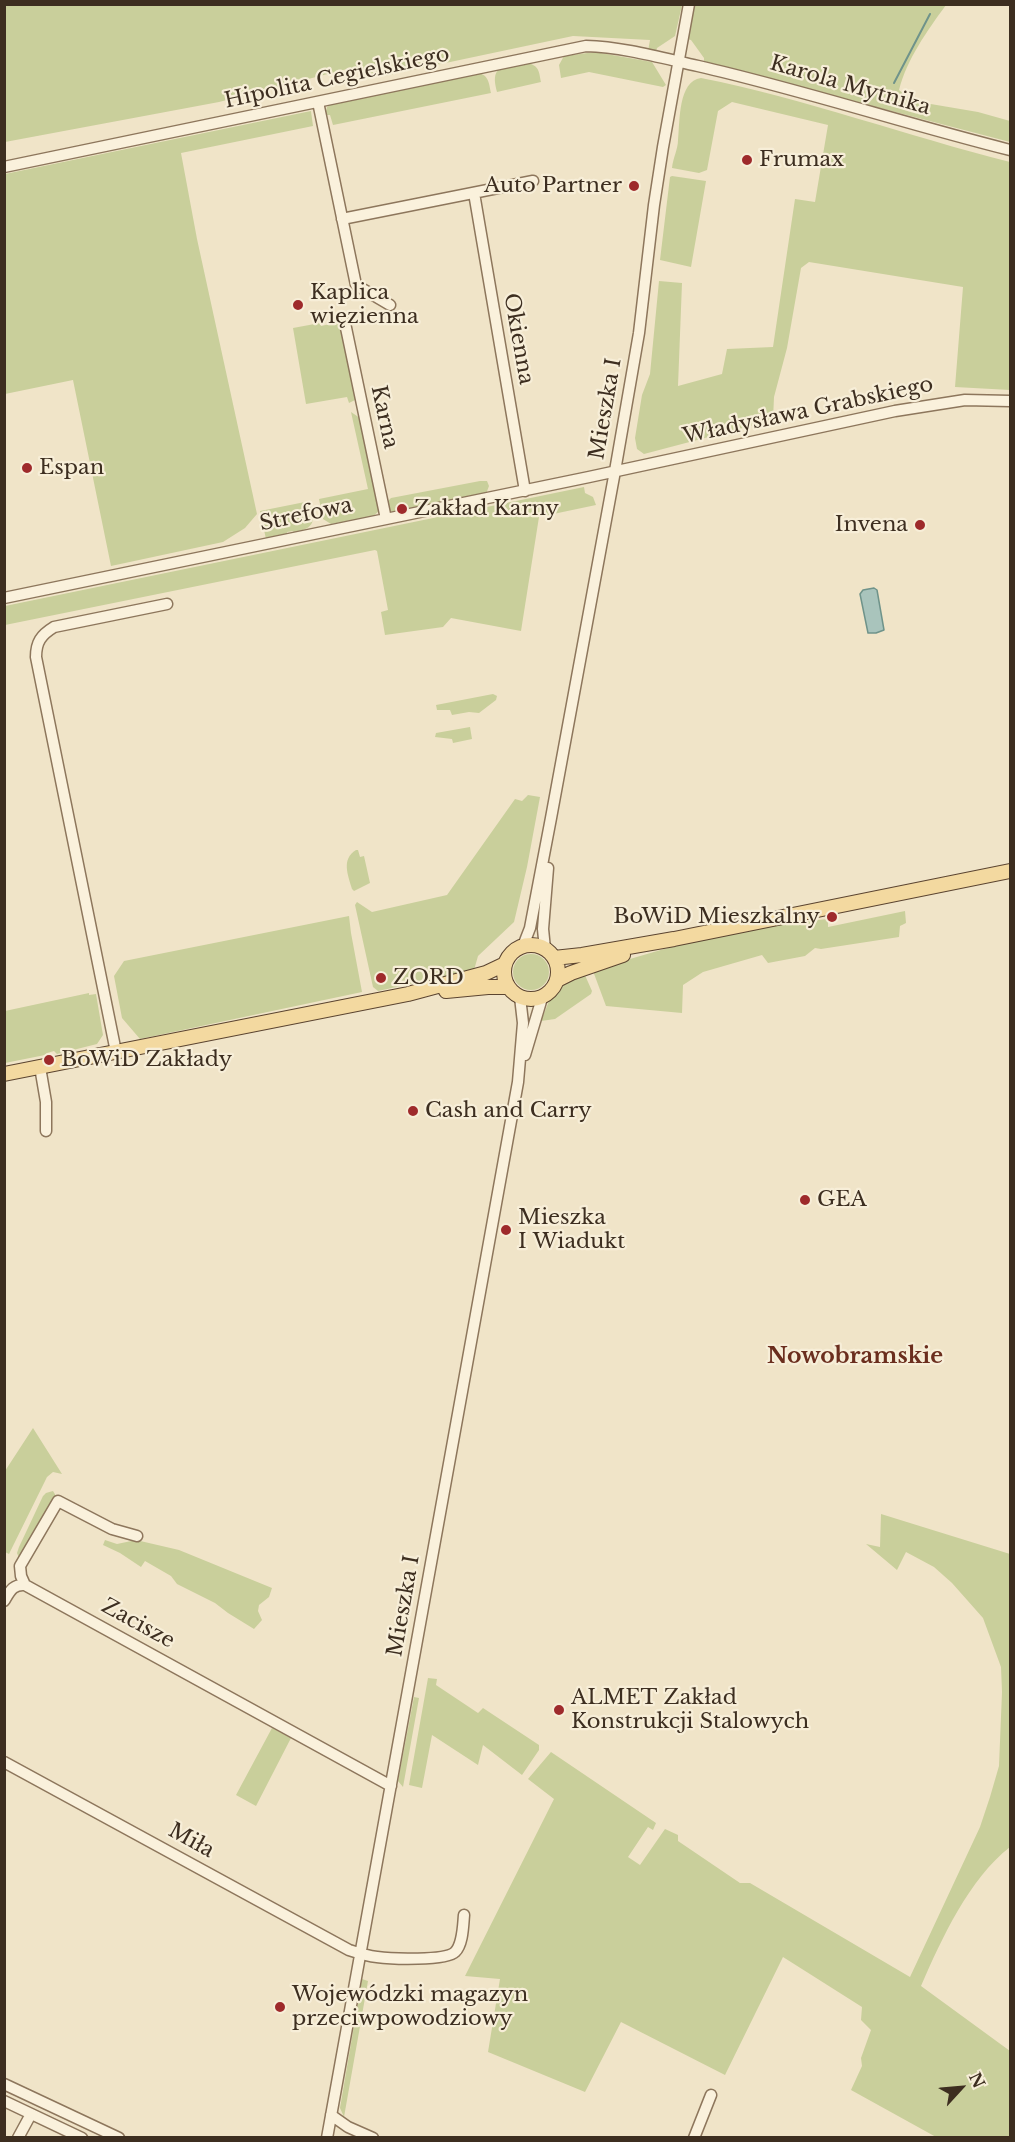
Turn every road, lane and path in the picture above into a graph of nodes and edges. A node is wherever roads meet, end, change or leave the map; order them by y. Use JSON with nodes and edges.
{"nodes":[{"id":1,"x":689,"y":4,"type":"edge"},
{"id":2,"x":679,"y":61,"type":"junction"},
{"id":3,"x":318,"y":102,"type":"junction"},
{"id":4,"x":1011,"y":150,"type":"edge"},
{"id":5,"x":4,"y":167,"type":"edge"},
{"id":6,"x":533,"y":182,"type":"dead end"},
{"id":7,"x":474,"y":193,"type":"junction"},
{"id":8,"x":342,"y":219,"type":"junction"},
{"id":9,"x":390,"y":305,"type":"dead end"},
{"id":10,"x":345,"y":323,"type":"dead end"},
{"id":11,"x":1011,"y":401,"type":"edge"},
{"id":12,"x":615,"y":471,"type":"junction"},
{"id":13,"x":525,"y":491,"type":"junction"},
{"id":14,"x":386,"y":519,"type":"junction"},
{"id":15,"x":4,"y":598,"type":"edge"},
{"id":16,"x":167,"y":604,"type":"dead end"},
{"id":17,"x":551,"y":818,"type":"junction"},
{"id":18,"x":1011,"y":871,"type":"edge"},
{"id":19,"x":674,"y":939,"type":"junction"},
{"id":20,"x":523,"y":946,"type":"junction"},
{"id":21,"x":550,"y":953,"type":"junction"},
{"id":22,"x":505,"y":964,"type":"junction"},
{"id":23,"x":557,"y":980,"type":"junction"},
{"id":24,"x":508,"y":987,"type":"junction"},
{"id":25,"x":408,"y":994,"type":"junction"},
{"id":26,"x":520,"y":997,"type":"junction"},
{"id":27,"x":542,"y":998,"type":"junction"},
{"id":28,"x":116,"y":1052,"type":"junction"},
{"id":29,"x":40,"y":1067,"type":"junction"},
{"id":30,"x":4,"y":1074,"type":"edge"},
{"id":31,"x":518,"y":1082,"type":"junction"},
{"id":32,"x":46,"y":1131,"type":"dead end"},
{"id":33,"x":137,"y":1536,"type":"dead end"},
{"id":34,"x":25,"y":1585,"type":"junction"},
{"id":35,"x":4,"y":1601,"type":"edge"},
{"id":36,"x":4,"y":1762,"type":"edge"},
{"id":37,"x":391,"y":1786,"type":"junction"},
{"id":38,"x":464,"y":1915,"type":"dead end"},
{"id":39,"x":361,"y":1954,"type":"junction"},
{"id":40,"x":4,"y":2084,"type":"edge"},
{"id":41,"x":711,"y":2095,"type":"dead end"},
{"id":42,"x":4,"y":2101,"type":"edge"},
{"id":43,"x":31,"y":2114,"type":"junction"},
{"id":44,"x":331,"y":2115,"type":"junction"},
{"id":45,"x":18,"y":2138,"type":"edge"},
{"id":46,"x":82,"y":2138,"type":"edge"},
{"id":47,"x":119,"y":2138,"type":"edge"},
{"id":48,"x":327,"y":2138,"type":"edge"},
{"id":49,"x":373,"y":2138,"type":"edge"},
{"id":50,"x":694,"y":2138,"type":"edge"}],
"edges":[{"from":1,"to":2,"type":"street","name":"Mieszka I"},
{"from":2,"to":3,"type":"street","name":"Hipolita Cegielskiego"},
{"from":2,"to":4,"type":"street","name":"Karola Mytnika"},
{"from":2,"to":12,"type":"street","name":"Mieszka I"},
{"from":3,"to":5,"type":"street","name":"Hipolita Cegielskiego"},
{"from":3,"to":8,"type":"street"},
{"from":6,"to":7,"type":"street"},
{"from":7,"to":8,"type":"street"},
{"from":7,"to":13,"type":"street","name":"Okienna"},
{"from":8,"to":9,"type":"street"},
{"from":10,"to":14,"type":"street","name":"Karna"},
{"from":11,"to":12,"type":"street","name":"Władysława Grabskiego"},
{"from":12,"to":13,"type":"street","name":"Strefowa"},
{"from":12,"to":17,"type":"street","name":"Mieszka I"},
{"from":13,"to":14,"type":"street","name":"Strefowa"},
{"from":14,"to":15,"type":"street","name":"Strefowa"},
{"from":16,"to":28,"type":"street"},
{"from":17,"to":20,"type":"street","name":"Mieszka I"},
{"from":17,"to":21,"type":"street","name":"Mieszka I"},
{"from":18,"to":19,"type":"main road"},
{"from":19,"to":21,"type":"main road"},
{"from":19,"to":23,"type":"main road"},
{"from":20,"to":21,"type":"main road"},
{"from":20,"to":22,"type":"main road"},
{"from":21,"to":23,"type":"main road"},
{"from":22,"to":24,"type":"main road"},
{"from":22,"to":25,"type":"main road"},
{"from":23,"to":27,"type":"main road"},
{"from":24,"to":25,"type":"main road"},
{"from":24,"to":26,"type":"main road"},
{"from":25,"to":28,"type":"main road"},
{"from":26,"to":27,"type":"main road"},
{"from":26,"to":31,"type":"street","name":"Mieszka I"},
{"from":27,"to":31,"type":"street","name":"Mieszka I"},
{"from":28,"to":29,"type":"main road"},
{"from":29,"to":30,"type":"main road"},
{"from":29,"to":32,"type":"street"},
{"from":31,"to":37,"type":"street","name":"Mieszka I"},
{"from":33,"to":34,"type":"street"},
{"from":34,"to":35,"type":"street"},
{"from":34,"to":37,"type":"street","name":"Zacisze"},
{"from":36,"to":39,"type":"street","name":"Miła"},
{"from":37,"to":39,"type":"street","name":"Mieszka I"},
{"from":38,"to":39,"type":"street","name":"Miła"},
{"from":39,"to":44,"type":"street","name":"Mieszka I"},
{"from":40,"to":47,"type":"street"},
{"from":41,"to":50,"type":"street"},
{"from":42,"to":43,"type":"street"},
{"from":43,"to":45,"type":"street"},
{"from":43,"to":46,"type":"street"},
{"from":44,"to":48,"type":"street","name":"Mieszka I"},
{"from":44,"to":49,"type":"street"}]}
